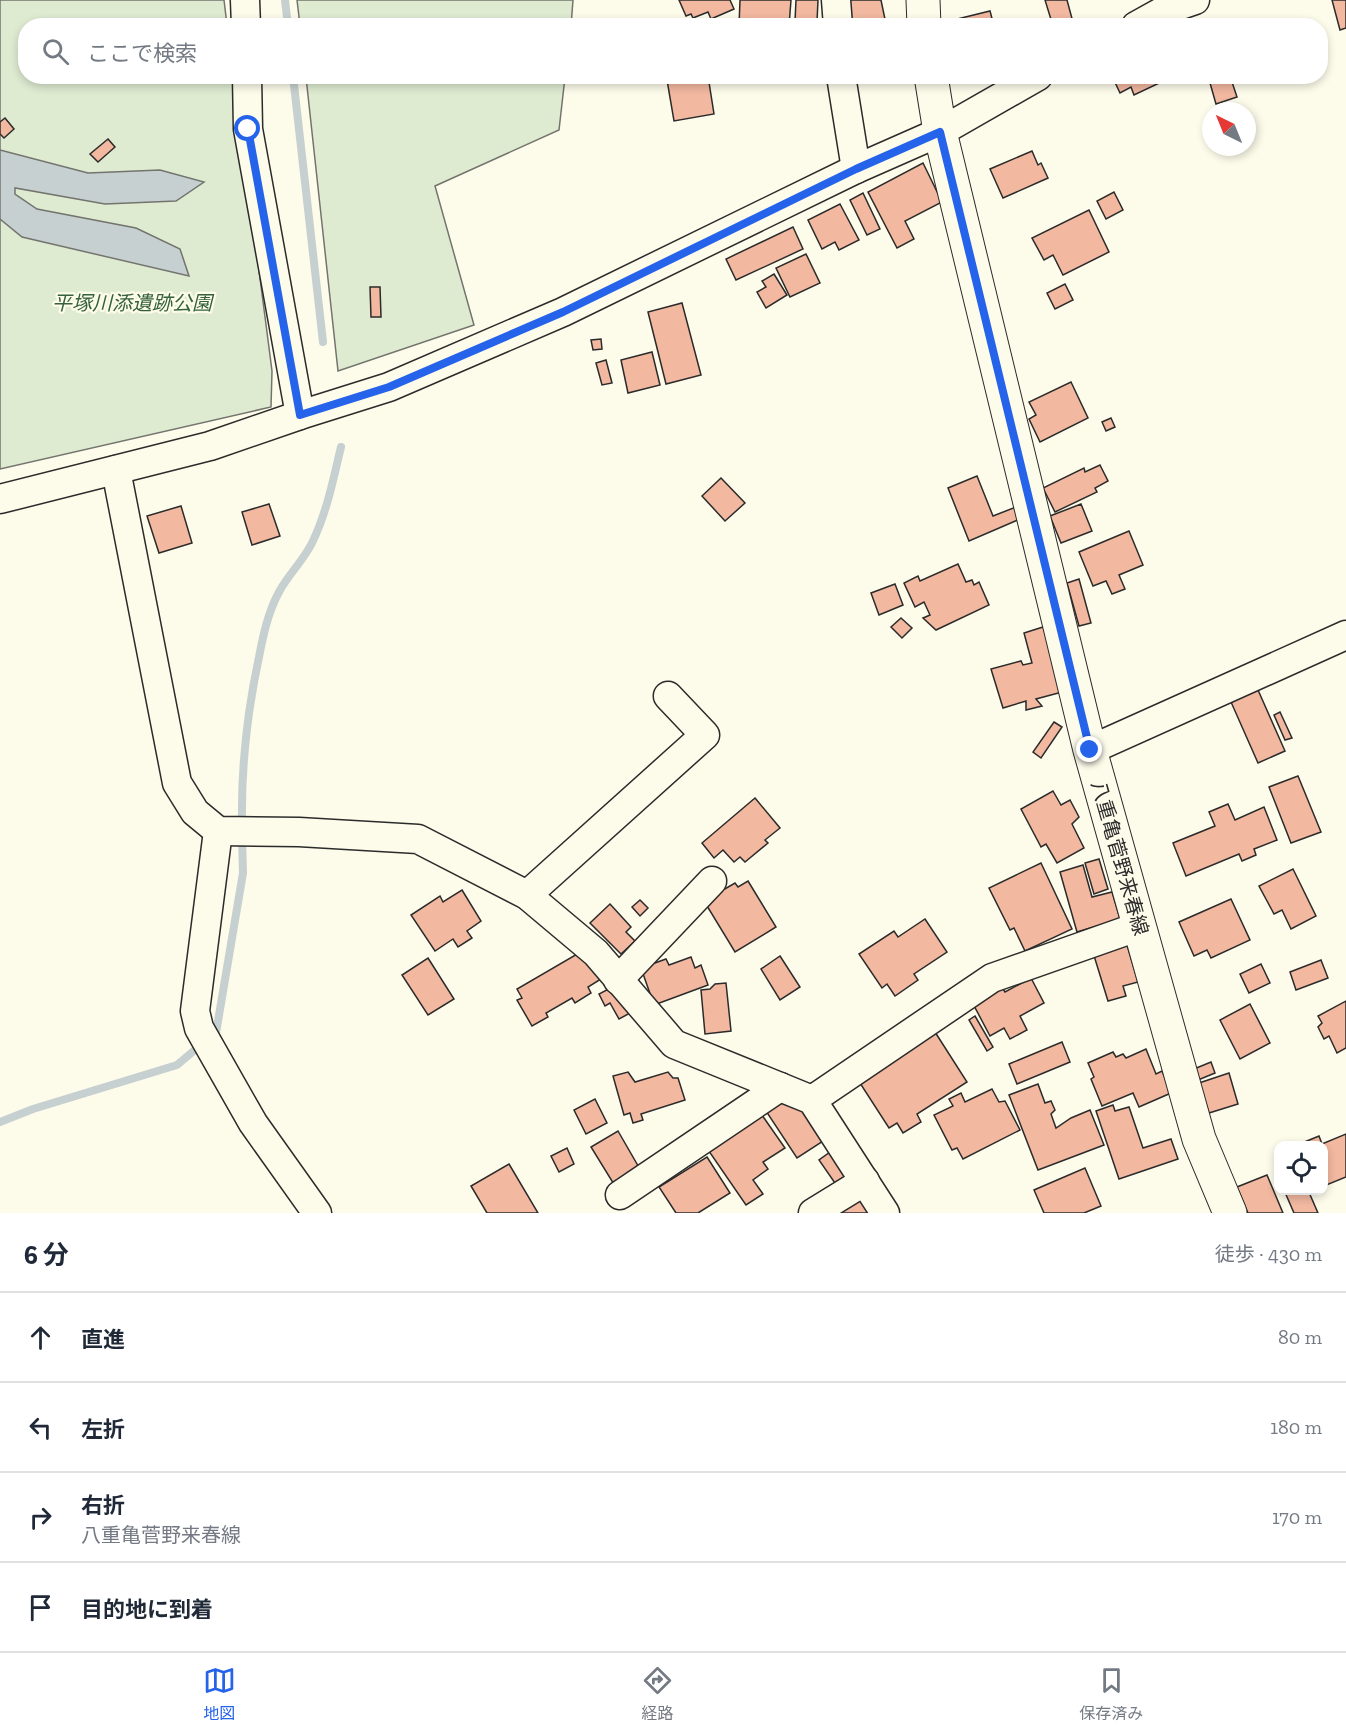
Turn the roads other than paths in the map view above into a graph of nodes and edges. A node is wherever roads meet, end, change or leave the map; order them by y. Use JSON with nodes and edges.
{"nodes":[{"id":1,"x":245,"y":0,"type":"edge"},
{"id":2,"x":836,"y":0,"type":"edge"},
{"id":3,"x":923,"y":0,"type":"edge"},
{"id":4,"x":1195,"y":0,"type":"edge"},
{"id":5,"x":246,"y":18,"type":"edge"},
{"id":6,"x":837,"y":18,"type":"edge"},
{"id":7,"x":924,"y":18,"type":"edge"},
{"id":8,"x":1150,"y":18,"type":"edge"},
{"id":9,"x":247,"y":84,"type":"edge"},
{"id":10,"x":842,"y":84,"type":"edge"},
{"id":11,"x":932,"y":84,"type":"edge"},
{"id":12,"x":1024,"y":84,"type":"edge"},
{"id":13,"x":940,"y":132,"type":"junction"},
{"id":14,"x":856,"y":169,"type":"junction"},
{"id":15,"x":300,"y":415,"type":"junction"},
{"id":16,"x":116,"y":471,"type":"junction"},
{"id":17,"x":0,"y":499,"type":"edge"},
{"id":18,"x":1346,"y":635,"type":"edge"},
{"id":19,"x":668,"y":696,"type":"dead end"},
{"id":20,"x":1090,"y":750,"type":"junction"},
{"id":21,"x":218,"y":831,"type":"junction"},
{"id":22,"x":712,"y":881,"type":"dead end"},
{"id":23,"x":527,"y":895,"type":"junction"},
{"id":24,"x":1140,"y":926,"type":"junction"},
{"id":25,"x":618,"y":980,"type":"junction"},
{"id":26,"x":780,"y":1087,"type":"junction"},
{"id":27,"x":812,"y":1100,"type":"junction"},
{"id":28,"x":865,"y":1181,"type":"junction"},
{"id":29,"x":620,"y":1195,"type":"dead end"},
{"id":30,"x":1223,"y":1211,"type":"edge"},
{"id":31,"x":316,"y":1213,"type":"edge"},
{"id":32,"x":813,"y":1213,"type":"edge"},
{"id":33,"x":885,"y":1213,"type":"edge"}],
"edges":[{"from":1,"to":5,"type":"street"},
{"from":2,"to":6,"type":"street"},
{"from":3,"to":7,"type":"main road"},
{"from":4,"to":8,"type":"street"},
{"from":9,"to":15,"type":"street"},
{"from":10,"to":14,"type":"street"},
{"from":11,"to":13,"type":"main road","name":"八重亀菅野来春線"},
{"from":12,"to":13,"type":"street"},
{"from":13,"to":14,"type":"street"},
{"from":13,"to":20,"type":"main road","name":"八重亀菅野来春線"},
{"from":14,"to":15,"type":"street"},
{"from":15,"to":16,"type":"street"},
{"from":16,"to":17,"type":"street"},
{"from":16,"to":21,"type":"street"},
{"from":18,"to":20,"type":"street"},
{"from":19,"to":23,"type":"street"},
{"from":20,"to":24,"type":"main road","name":"八重亀菅野来春線"},
{"from":21,"to":23,"type":"street"},
{"from":21,"to":31,"type":"street"},
{"from":22,"to":25,"type":"street"},
{"from":23,"to":25,"type":"street"},
{"from":24,"to":27,"type":"street"},
{"from":24,"to":30,"type":"main road","name":"八重亀菅野来春線"},
{"from":25,"to":26,"type":"street"},
{"from":26,"to":27,"type":"street"},
{"from":26,"to":29,"type":"street"},
{"from":27,"to":28,"type":"street"},
{"from":28,"to":32,"type":"street"},
{"from":28,"to":33,"type":"street"}]}
